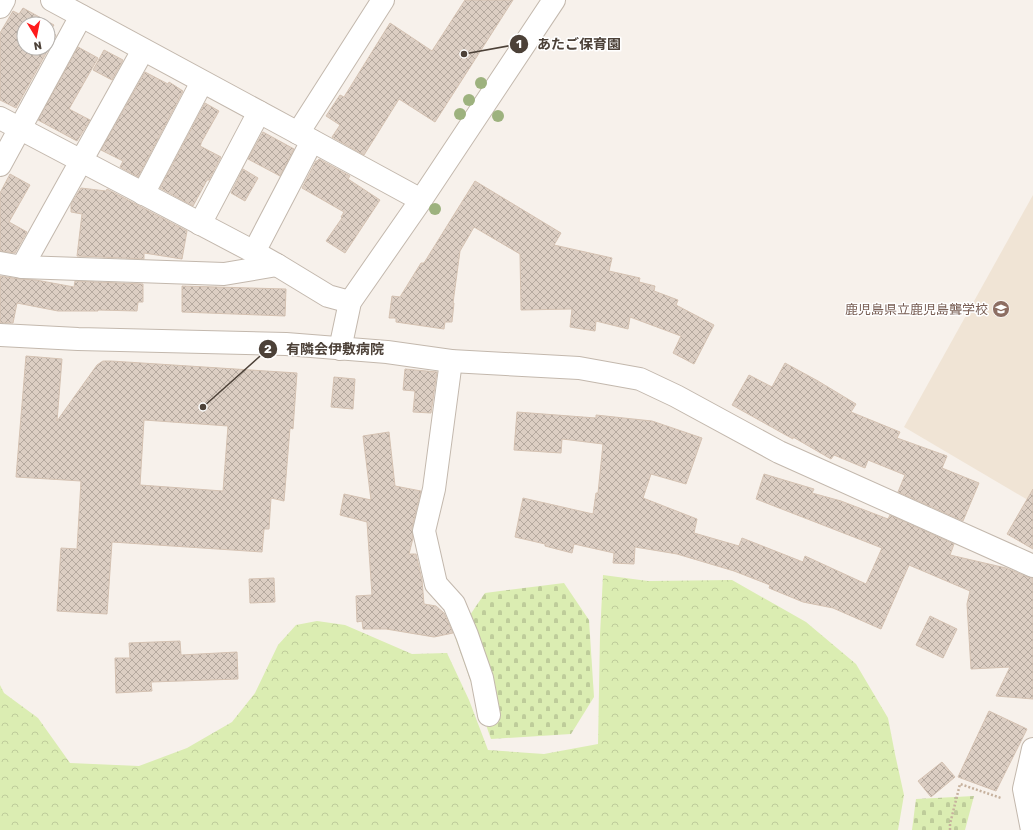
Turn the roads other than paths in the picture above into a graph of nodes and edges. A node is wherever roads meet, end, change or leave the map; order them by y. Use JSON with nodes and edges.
{"nodes":[{"id":1,"x":4,"y":0,"type":"edge"},
{"id":2,"x":52,"y":0,"type":"edge"},
{"id":3,"x":383,"y":0,"type":"edge"},
{"id":4,"x":554,"y":0,"type":"edge"},
{"id":5,"x":0,"y":7,"type":"edge"},
{"id":6,"x":81,"y":16,"type":"junction"},
{"id":7,"x":143,"y":50,"type":"junction"},
{"id":8,"x":202,"y":82,"type":"junction"},
{"id":9,"x":259,"y":112,"type":"junction"},
{"id":10,"x":0,"y":118,"type":"edge"},
{"id":11,"x":20,"y":129,"type":"junction"},
{"id":12,"x":305,"y":137,"type":"junction"},
{"id":13,"x":81,"y":161,"type":"junction"},
{"id":14,"x":0,"y":165,"type":"edge"},
{"id":15,"x":143,"y":194,"type":"junction"},
{"id":16,"x":420,"y":200,"type":"junction"},
{"id":17,"x":200,"y":224,"type":"junction"},
{"id":18,"x":254,"y":252,"type":"junction"},
{"id":19,"x":0,"y":263,"type":"edge"},
{"id":20,"x":277,"y":265,"type":"junction"},
{"id":21,"x":22,"y":267,"type":"junction"},
{"id":22,"x":350,"y":302,"type":"junction"},
{"id":23,"x":0,"y":335,"type":"edge"},
{"id":24,"x":340,"y":349,"type":"junction"},
{"id":25,"x":451,"y":361,"type":"junction"},
{"id":26,"x":1033,"y":566,"type":"edge"},
{"id":27,"x":489,"y":715,"type":"dead end"},
{"id":28,"x":1033,"y":749,"type":"edge"},
{"id":29,"x":1032,"y":830,"type":"edge"}],
"edges":[{"from":1,"to":5,"type":"street"},
{"from":2,"to":6,"type":"street"},
{"from":3,"to":12,"type":"street"},
{"from":4,"to":16,"type":"street"},
{"from":6,"to":7,"type":"street"},
{"from":6,"to":11,"type":"street"},
{"from":7,"to":8,"type":"street"},
{"from":7,"to":13,"type":"street"},
{"from":8,"to":9,"type":"street"},
{"from":8,"to":15,"type":"street"},
{"from":9,"to":12,"type":"street"},
{"from":9,"to":17,"type":"street"},
{"from":10,"to":11,"type":"street"},
{"from":11,"to":13,"type":"street"},
{"from":11,"to":14,"type":"street"},
{"from":12,"to":16,"type":"street"},
{"from":12,"to":18,"type":"street"},
{"from":13,"to":15,"type":"street"},
{"from":13,"to":21,"type":"street"},
{"from":15,"to":17,"type":"street"},
{"from":16,"to":22,"type":"street"},
{"from":17,"to":18,"type":"street"},
{"from":18,"to":20,"type":"street"},
{"from":19,"to":21,"type":"street"},
{"from":20,"to":21,"type":"street"},
{"from":20,"to":22,"type":"street"},
{"from":22,"to":24,"type":"street"},
{"from":23,"to":24,"type":"street"},
{"from":24,"to":25,"type":"street"},
{"from":25,"to":26,"type":"street"},
{"from":25,"to":27,"type":"street"},
{"from":28,"to":29,"type":"street"}]}
